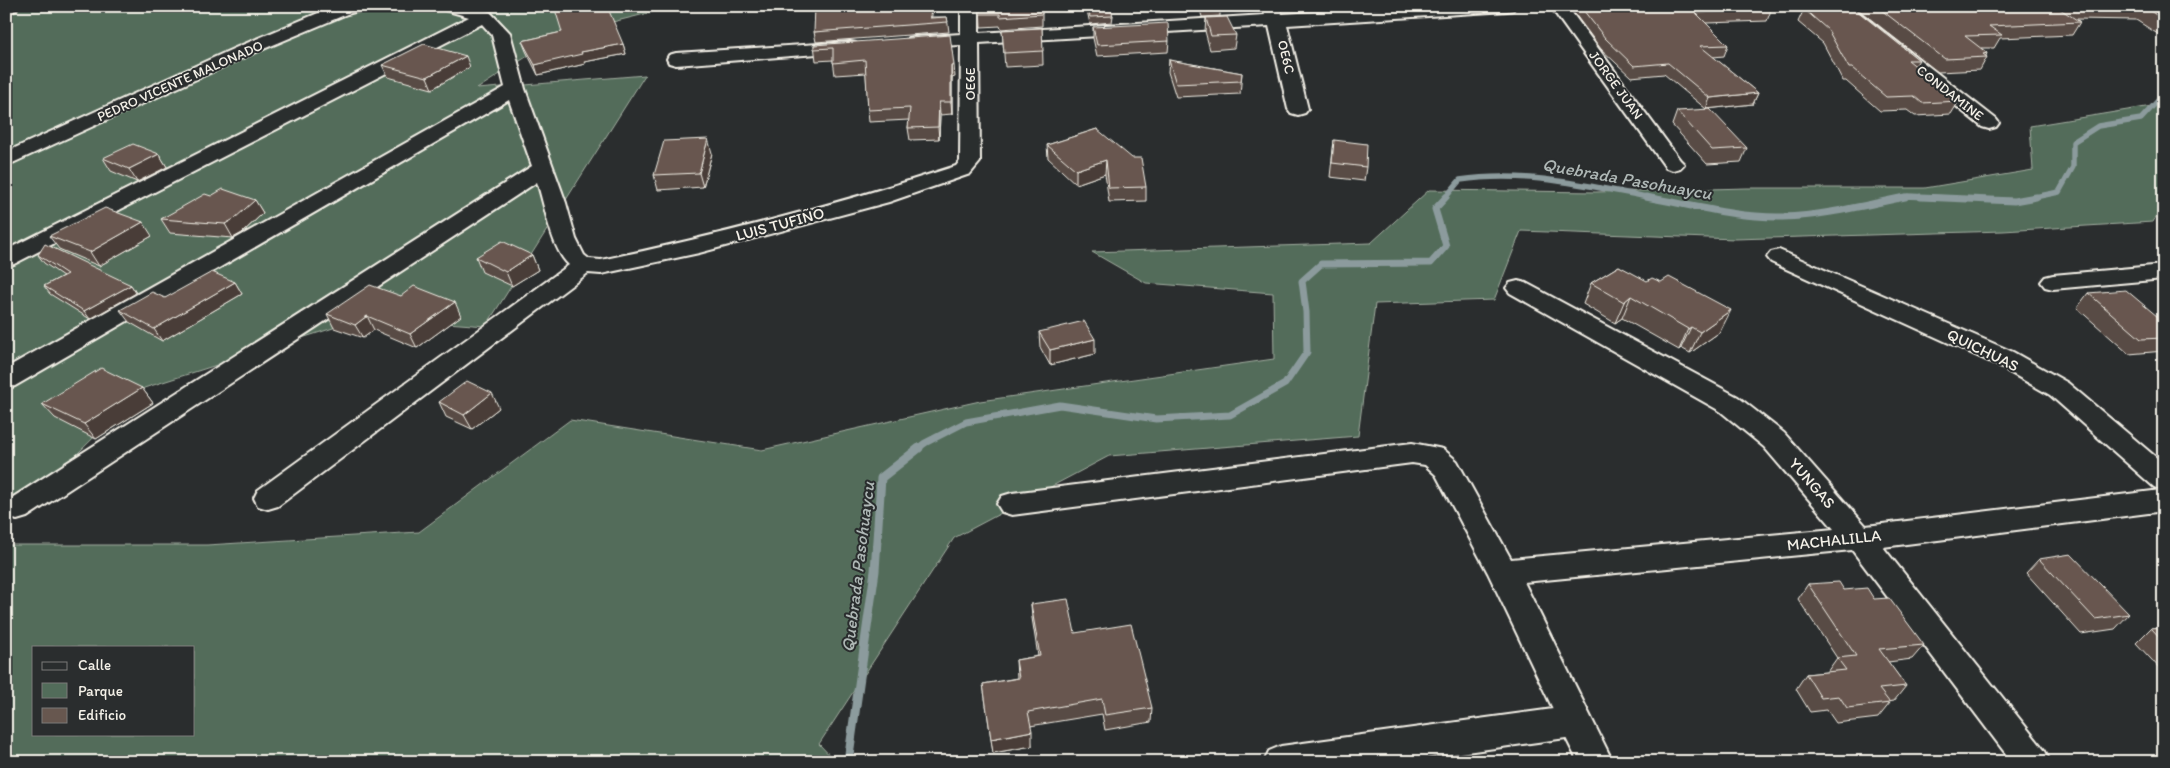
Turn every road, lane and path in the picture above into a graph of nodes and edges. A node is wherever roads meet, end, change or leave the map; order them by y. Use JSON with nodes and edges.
{"nodes":[{"id":1,"x":356,"y":6,"type":"edge"},
{"id":2,"x":451,"y":6,"type":"edge"},
{"id":3,"x":970,"y":6,"type":"edge"},
{"id":4,"x":1507,"y":6,"type":"edge"},
{"id":5,"x":1558,"y":6,"type":"edge"},
{"id":6,"x":1840,"y":6,"type":"edge"},
{"id":7,"x":1273,"y":14,"type":"edge"},
{"id":8,"x":484,"y":16,"type":"junction"},
{"id":9,"x":969,"y":38,"type":"junction"},
{"id":10,"x":901,"y":43,"type":"edge"},
{"id":11,"x":872,"y":45,"type":"edge"},
{"id":12,"x":676,"y":60,"type":"dead end"},
{"id":13,"x":515,"y":89,"type":"junction"},
{"id":14,"x":1298,"y":109,"type":"dead end"},
{"id":15,"x":1989,"y":123,"type":"dead end"},
{"id":16,"x":6,"y":160,"type":"edge"},
{"id":17,"x":970,"y":162,"type":"joint"},
{"id":18,"x":1673,"y":164,"type":"dead end"},
{"id":19,"x":543,"y":168,"type":"junction"},
{"id":20,"x":1779,"y":256,"type":"dead end"},
{"id":21,"x":6,"y":259,"type":"edge"},
{"id":22,"x":584,"y":266,"type":"junction"},
{"id":23,"x":2164,"y":272,"type":"edge"},
{"id":24,"x":2053,"y":282,"type":"dead end"},
{"id":25,"x":1518,"y":288,"type":"dead end"},
{"id":26,"x":6,"y":380,"type":"edge"},
{"id":27,"x":2164,"y":480,"type":"edge"},
{"id":28,"x":268,"y":498,"type":"dead end"},
{"id":29,"x":2164,"y":500,"type":"edge"},
{"id":30,"x":1012,"y":504,"type":"dead end"},
{"id":31,"x":18,"y":509,"type":"dead end"},
{"id":32,"x":1859,"y":538,"type":"junction"},
{"id":33,"x":1503,"y":572,"type":"junction"},
{"id":34,"x":1576,"y":721,"type":"junction"},
{"id":35,"x":1281,"y":762,"type":"edge"},
{"id":36,"x":1596,"y":762,"type":"edge"},
{"id":37,"x":2034,"y":762,"type":"edge"}],
"edges":[{"from":1,"to":16,"type":"street","name":"PEDRO VICENTE MALONADO"},
{"from":2,"to":8,"type":"street"},
{"from":3,"to":9,"type":"street","name":"OE6E"},
{"from":4,"to":7,"type":"street"},
{"from":5,"to":18,"type":"street","name":"JORGE JUAN"},
{"from":6,"to":15,"type":"street","name":"CONDAMINE"},
{"from":7,"to":9,"type":"street"},
{"from":7,"to":14,"type":"street","name":"OE6C"},
{"from":8,"to":13,"type":"street"},
{"from":8,"to":21,"type":"street"},
{"from":9,"to":10,"type":"street"},
{"from":9,"to":17,"type":"street","name":"OE6E"},
{"from":11,"to":12,"type":"street"},
{"from":13,"to":19,"type":"street"},
{"from":13,"to":26,"type":"street"},
{"from":17,"to":22,"type":"street","name":"LUIS TUFIÑO"},
{"from":19,"to":22,"type":"street"},
{"from":19,"to":31,"type":"street"},
{"from":20,"to":27,"type":"street","name":"QUICHUAS"},
{"from":22,"to":28,"type":"street"},
{"from":23,"to":24,"type":"street"},
{"from":25,"to":32,"type":"street","name":"YUNGAS"},
{"from":29,"to":32,"type":"street","name":"MACHALILLA"},
{"from":30,"to":33,"type":"street"},
{"from":32,"to":33,"type":"street","name":"MACHALILLA"},
{"from":32,"to":37,"type":"street","name":"YUNGAS"},
{"from":33,"to":34,"type":"street"},
{"from":34,"to":35,"type":"street"},
{"from":34,"to":36,"type":"street"}]}
